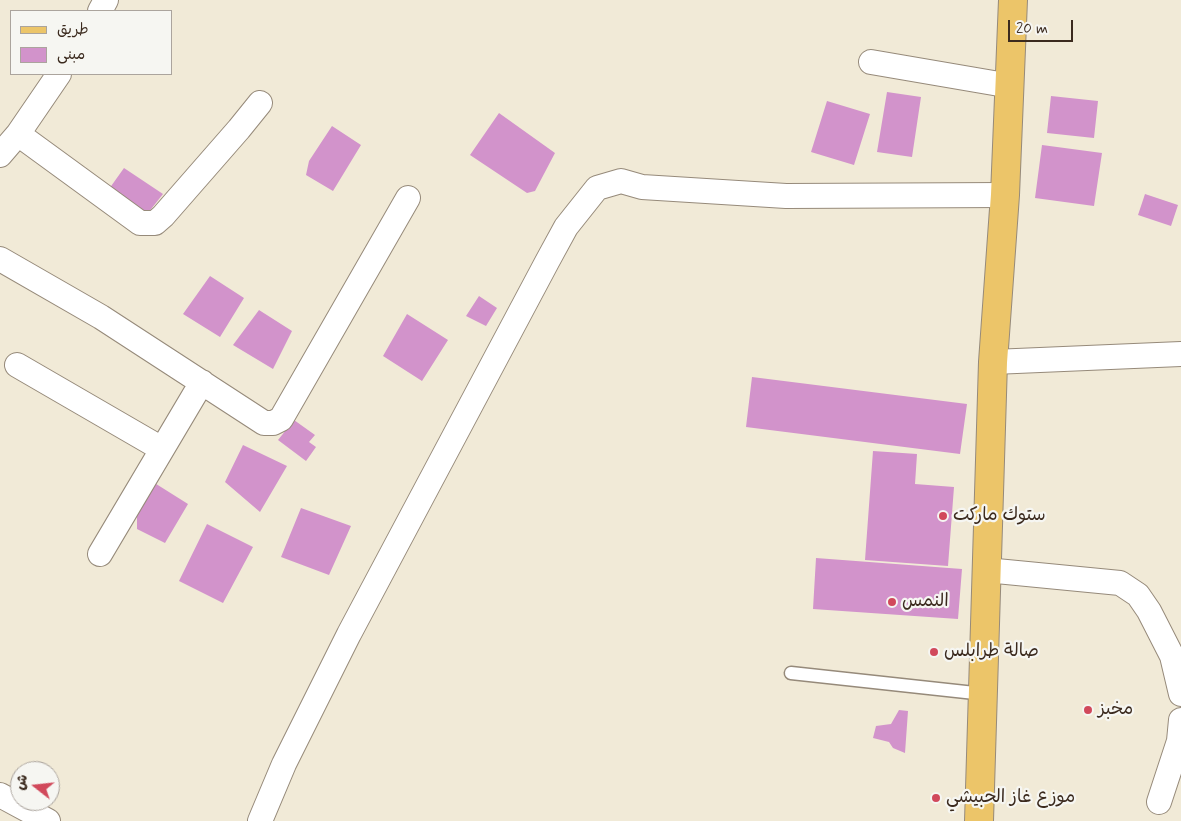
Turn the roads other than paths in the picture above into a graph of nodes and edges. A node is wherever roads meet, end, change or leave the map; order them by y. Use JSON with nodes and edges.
{"nodes":[{"id":1,"x":1013,"y":0,"type":"edge"},
{"id":2,"x":871,"y":62,"type":"dead end"},
{"id":3,"x":58,"y":75,"type":"edge"},
{"id":4,"x":1011,"y":86,"type":"junction"},
{"id":5,"x":260,"y":103,"type":"dead end"},
{"id":6,"x":18,"y":134,"type":"junction"},
{"id":7,"x":0,"y":155,"type":"edge"},
{"id":8,"x":1005,"y":195,"type":"junction"},
{"id":9,"x":408,"y":198,"type":"dead end"},
{"id":10,"x":0,"y":259,"type":"edge"},
{"id":11,"x":1181,"y":354,"type":"edge"},
{"id":12,"x":992,"y":362,"type":"junction"},
{"id":13,"x":17,"y":365,"type":"dead end"},
{"id":14,"x":202,"y":382,"type":"junction"},
{"id":15,"x":162,"y":449,"type":"junction"},
{"id":16,"x":100,"y":554,"type":"dead end"},
{"id":17,"x":986,"y":570,"type":"junction"},
{"id":18,"x":790,"y":673,"type":"dead end"},
{"id":19,"x":984,"y":694,"type":"junction"},
{"id":20,"x":1181,"y":694,"type":"edge"},
{"id":21,"x":1181,"y":720,"type":"edge"},
{"id":22,"x":0,"y":795,"type":"edge"},
{"id":23,"x":1159,"y":802,"type":"dead end"},
{"id":24,"x":48,"y":821,"type":"edge"},
{"id":25,"x":260,"y":821,"type":"edge"},
{"id":26,"x":979,"y":821,"type":"edge"}],
"edges":[{"from":1,"to":4,"type":"main road"},
{"from":2,"to":4,"type":"street"},
{"from":3,"to":6,"type":"street"},
{"from":4,"to":8,"type":"main road"},
{"from":5,"to":6,"type":"street"},
{"from":6,"to":7,"type":"street"},
{"from":8,"to":12,"type":"main road"},
{"from":8,"to":25,"type":"street"},
{"from":9,"to":14,"type":"street"},
{"from":10,"to":14,"type":"street"},
{"from":11,"to":12,"type":"street"},
{"from":12,"to":17,"type":"main road"},
{"from":13,"to":15,"type":"street"},
{"from":14,"to":15,"type":"street"},
{"from":15,"to":16,"type":"street"},
{"from":17,"to":19,"type":"main road"},
{"from":17,"to":20,"type":"street"},
{"from":18,"to":19,"type":"lane"},
{"from":19,"to":26,"type":"main road"},
{"from":21,"to":23,"type":"street"},
{"from":22,"to":24,"type":"street"}]}
